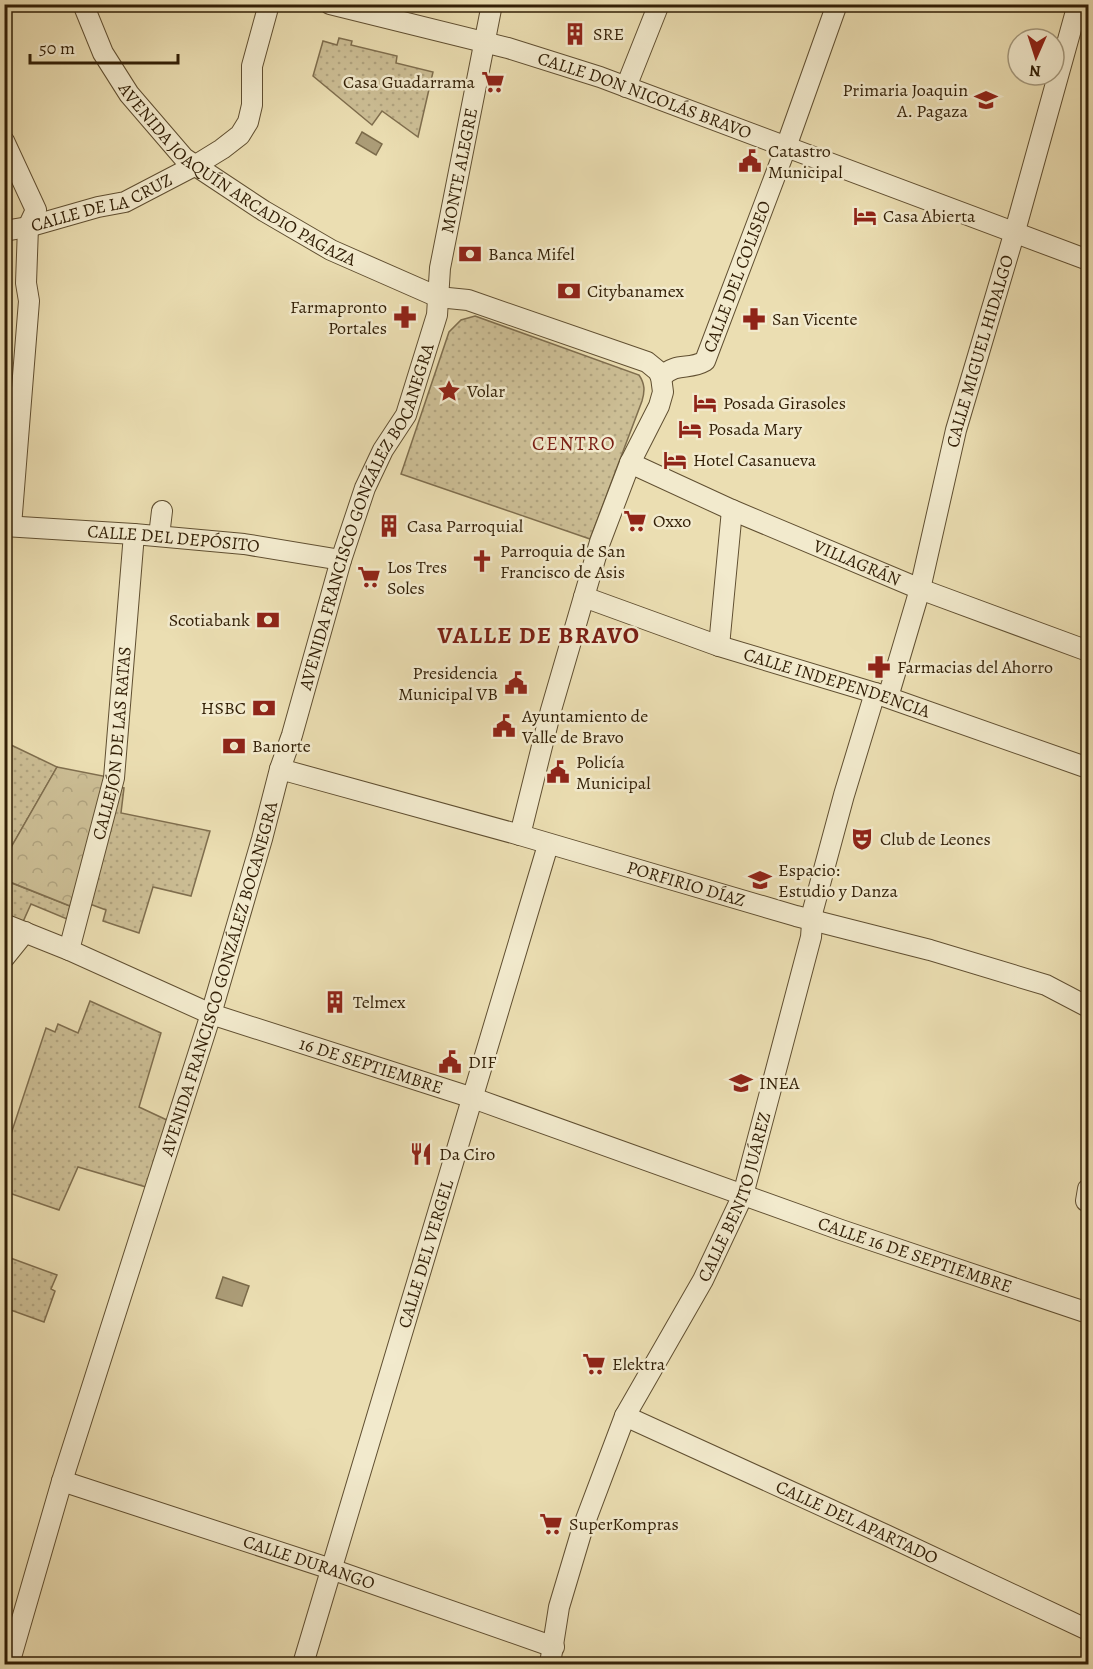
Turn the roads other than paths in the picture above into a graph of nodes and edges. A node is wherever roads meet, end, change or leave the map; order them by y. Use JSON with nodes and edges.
{"nodes":[{"id":1,"x":83,"y":4,"type":"edge"},
{"id":2,"x":268,"y":4,"type":"edge"},
{"id":3,"x":492,"y":4,"type":"edge"},
{"id":4,"x":659,"y":4,"type":"edge"},
{"id":5,"x":837,"y":4,"type":"edge"},
{"id":6,"x":1078,"y":4,"type":"edge"},
{"id":7,"x":338,"y":6,"type":"edge"},
{"id":8,"x":483,"y":42,"type":"junction"},
{"id":9,"x":626,"y":87,"type":"junction"},
{"id":10,"x":4,"y":141,"type":"edge"},
{"id":11,"x":786,"y":147,"type":"junction"},
{"id":12,"x":196,"y":165,"type":"junction"},
{"id":13,"x":28,"y":227,"type":"junction"},
{"id":14,"x":4,"y":231,"type":"edge"},
{"id":15,"x":1016,"y":231,"type":"junction"},
{"id":16,"x":1089,"y":260,"type":"edge"},
{"id":17,"x":438,"y":297,"type":"junction"},
{"id":18,"x":661,"y":377,"type":"junction"},
{"id":19,"x":630,"y":463,"type":"junction"},
{"id":20,"x":732,"y":510,"type":"junction"},
{"id":21,"x":162,"y":511,"type":"dead end"},
{"id":22,"x":8,"y":526,"type":"edge"},
{"id":23,"x":134,"y":534,"type":"junction"},
{"id":24,"x":159,"y":536,"type":"junction"},
{"id":25,"x":341,"y":560,"type":"junction"},
{"id":26,"x":920,"y":589,"type":"junction"},
{"id":27,"x":584,"y":597,"type":"junction"},
{"id":28,"x":719,"y":646,"type":"junction"},
{"id":29,"x":1089,"y":651,"type":"edge"},
{"id":30,"x":882,"y":695,"type":"junction"},
{"id":31,"x":1089,"y":768,"type":"edge"},
{"id":32,"x":280,"y":769,"type":"junction"},
{"id":33,"x":520,"y":835,"type":"junction"},
{"id":34,"x":548,"y":845,"type":"junction"},
{"id":35,"x":812,"y":920,"type":"junction"},
{"id":36,"x":4,"y":924,"type":"edge"},
{"id":37,"x":24,"y":932,"type":"junction"},
{"id":38,"x":69,"y":950,"type":"junction"},
{"id":39,"x":4,"y":958,"type":"edge"},
{"id":40,"x":1089,"y":1007,"type":"edge"},
{"id":41,"x":211,"y":1014,"type":"junction"},
{"id":42,"x":472,"y":1098,"type":"junction"},
{"id":43,"x":743,"y":1195,"type":"junction"},
{"id":44,"x":1089,"y":1313,"type":"edge"},
{"id":45,"x":625,"y":1416,"type":"junction"},
{"id":46,"x":62,"y":1480,"type":"junction"},
{"id":47,"x":331,"y":1569,"type":"junction"},
{"id":48,"x":1089,"y":1630,"type":"edge"},
{"id":49,"x":552,"y":1656,"type":"edge"},
{"id":50,"x":9,"y":1665,"type":"edge"},
{"id":51,"x":303,"y":1665,"type":"edge"}],
"edges":[{"from":1,"to":12,"type":"street","name":"AVENIDA JOAQUÍN ARCADIO PAGAZA"},
{"from":2,"to":12,"type":"street","name":"CALLE DE LA CRUZ"},
{"from":3,"to":8,"type":"street","name":"MONTE ALEGRE"},
{"from":4,"to":9,"type":"street"},
{"from":5,"to":11,"type":"street","name":"CALLE DEL COLISEO"},
{"from":6,"to":15,"type":"street","name":"CALLE MIGUEL HIDALGO"},
{"from":7,"to":8,"type":"street","name":"CALLE DON NICOLÁS BRAVO"},
{"from":8,"to":9,"type":"street","name":"CALLE DON NICOLÁS BRAVO"},
{"from":8,"to":17,"type":"street","name":"MONTE ALEGRE"},
{"from":9,"to":11,"type":"street","name":"CALLE DON NICOLÁS BRAVO"},
{"from":10,"to":13,"type":"street"},
{"from":11,"to":15,"type":"street","name":"CALLE DON NICOLÁS BRAVO"},
{"from":11,"to":18,"type":"street","name":"CALLE DEL COLISEO"},
{"from":12,"to":13,"type":"street","name":"CALLE DE LA CRUZ"},
{"from":12,"to":17,"type":"street","name":"AVENIDA JOAQUÍN ARCADIO PAGAZA"},
{"from":13,"to":14,"type":"street","name":"CALLE DE LA CRUZ"},
{"from":13,"to":22,"type":"street"},
{"from":15,"to":16,"type":"street","name":"CALLE DON NICOLÁS BRAVO"},
{"from":15,"to":26,"type":"street","name":"CALLE MIGUEL HIDALGO"},
{"from":17,"to":18,"type":"street","name":"AVENIDA JOAQUÍN ARCADIO PAGAZA"},
{"from":17,"to":25,"type":"street","name":"AVENIDA FRANCISCO GONZÁLEZ BOCANEGRA"},
{"from":18,"to":19,"type":"street"},
{"from":19,"to":20,"type":"street","name":"VILLAGRÁN"},
{"from":19,"to":27,"type":"street"},
{"from":20,"to":26,"type":"street","name":"VILLAGRÁN"},
{"from":20,"to":28,"type":"street"},
{"from":21,"to":24,"type":"street"},
{"from":22,"to":23,"type":"street","name":"CALLE DEL DEPÓSITO"},
{"from":23,"to":24,"type":"street","name":"CALLE DEL DEPÓSITO"},
{"from":23,"to":38,"type":"street","name":"CALLEJÓN DE LAS RATAS"},
{"from":24,"to":25,"type":"street","name":"CALLE DEL DEPÓSITO"},
{"from":25,"to":32,"type":"street","name":"AVENIDA FRANCISCO GONZÁLEZ BOCANEGRA"},
{"from":26,"to":29,"type":"street","name":"VILLAGRÁN"},
{"from":26,"to":30,"type":"street","name":"CALLE MIGUEL HIDALGO"},
{"from":27,"to":28,"type":"street","name":"CALLE INDEPENDENCIA"},
{"from":27,"to":33,"type":"street"},
{"from":28,"to":30,"type":"street","name":"CALLE INDEPENDENCIA"},
{"from":30,"to":31,"type":"street","name":"CALLE INDEPENDENCIA"},
{"from":30,"to":35,"type":"street","name":"CALLE BENITO JUÁREZ"},
{"from":32,"to":33,"type":"street","name":"PORFIRIO DÍAZ"},
{"from":32,"to":41,"type":"street","name":"AVENIDA FRANCISCO GONZÁLEZ BOCANEGRA"},
{"from":33,"to":34,"type":"street","name":"PORFIRIO DÍAZ"},
{"from":34,"to":35,"type":"street","name":"PORFIRIO DÍAZ"},
{"from":34,"to":42,"type":"street","name":"CALLE DEL VERGEL"},
{"from":35,"to":40,"type":"street","name":"PORFIRIO DÍAZ"},
{"from":35,"to":43,"type":"street","name":"CALLE BENITO JUÁREZ"},
{"from":36,"to":37,"type":"street","name":"16 DE SEPTIEMBRE"},
{"from":37,"to":38,"type":"street","name":"16 DE SEPTIEMBRE"},
{"from":37,"to":39,"type":"street"},
{"from":38,"to":41,"type":"street","name":"16 DE SEPTIEMBRE"},
{"from":41,"to":42,"type":"street","name":"16 DE SEPTIEMBRE"},
{"from":41,"to":46,"type":"street","name":"AVENIDA FRANCISCO GONZÁLEZ BOCANEGRA"},
{"from":42,"to":43,"type":"street","name":"16 DE SEPTIEMBRE"},
{"from":42,"to":47,"type":"street","name":"CALLE DEL VERGEL"},
{"from":43,"to":44,"type":"street","name":"CALLE 16 DE SEPTIEMBRE"},
{"from":43,"to":45,"type":"street","name":"CALLE BENITO JUÁREZ"},
{"from":45,"to":48,"type":"street","name":"CALLE DEL APARTADO"},
{"from":45,"to":49,"type":"street","name":"CALLE BENITO JUÁREZ"},
{"from":46,"to":47,"type":"street","name":"CALLE DURANGO"},
{"from":46,"to":50,"type":"street","name":"AVENIDA FRANCISCO GONZÁLEZ BOCANEGRA"},
{"from":47,"to":49,"type":"street","name":"CALLE DURANGO"},
{"from":47,"to":51,"type":"street","name":"CALLE DEL VERGEL"}]}
